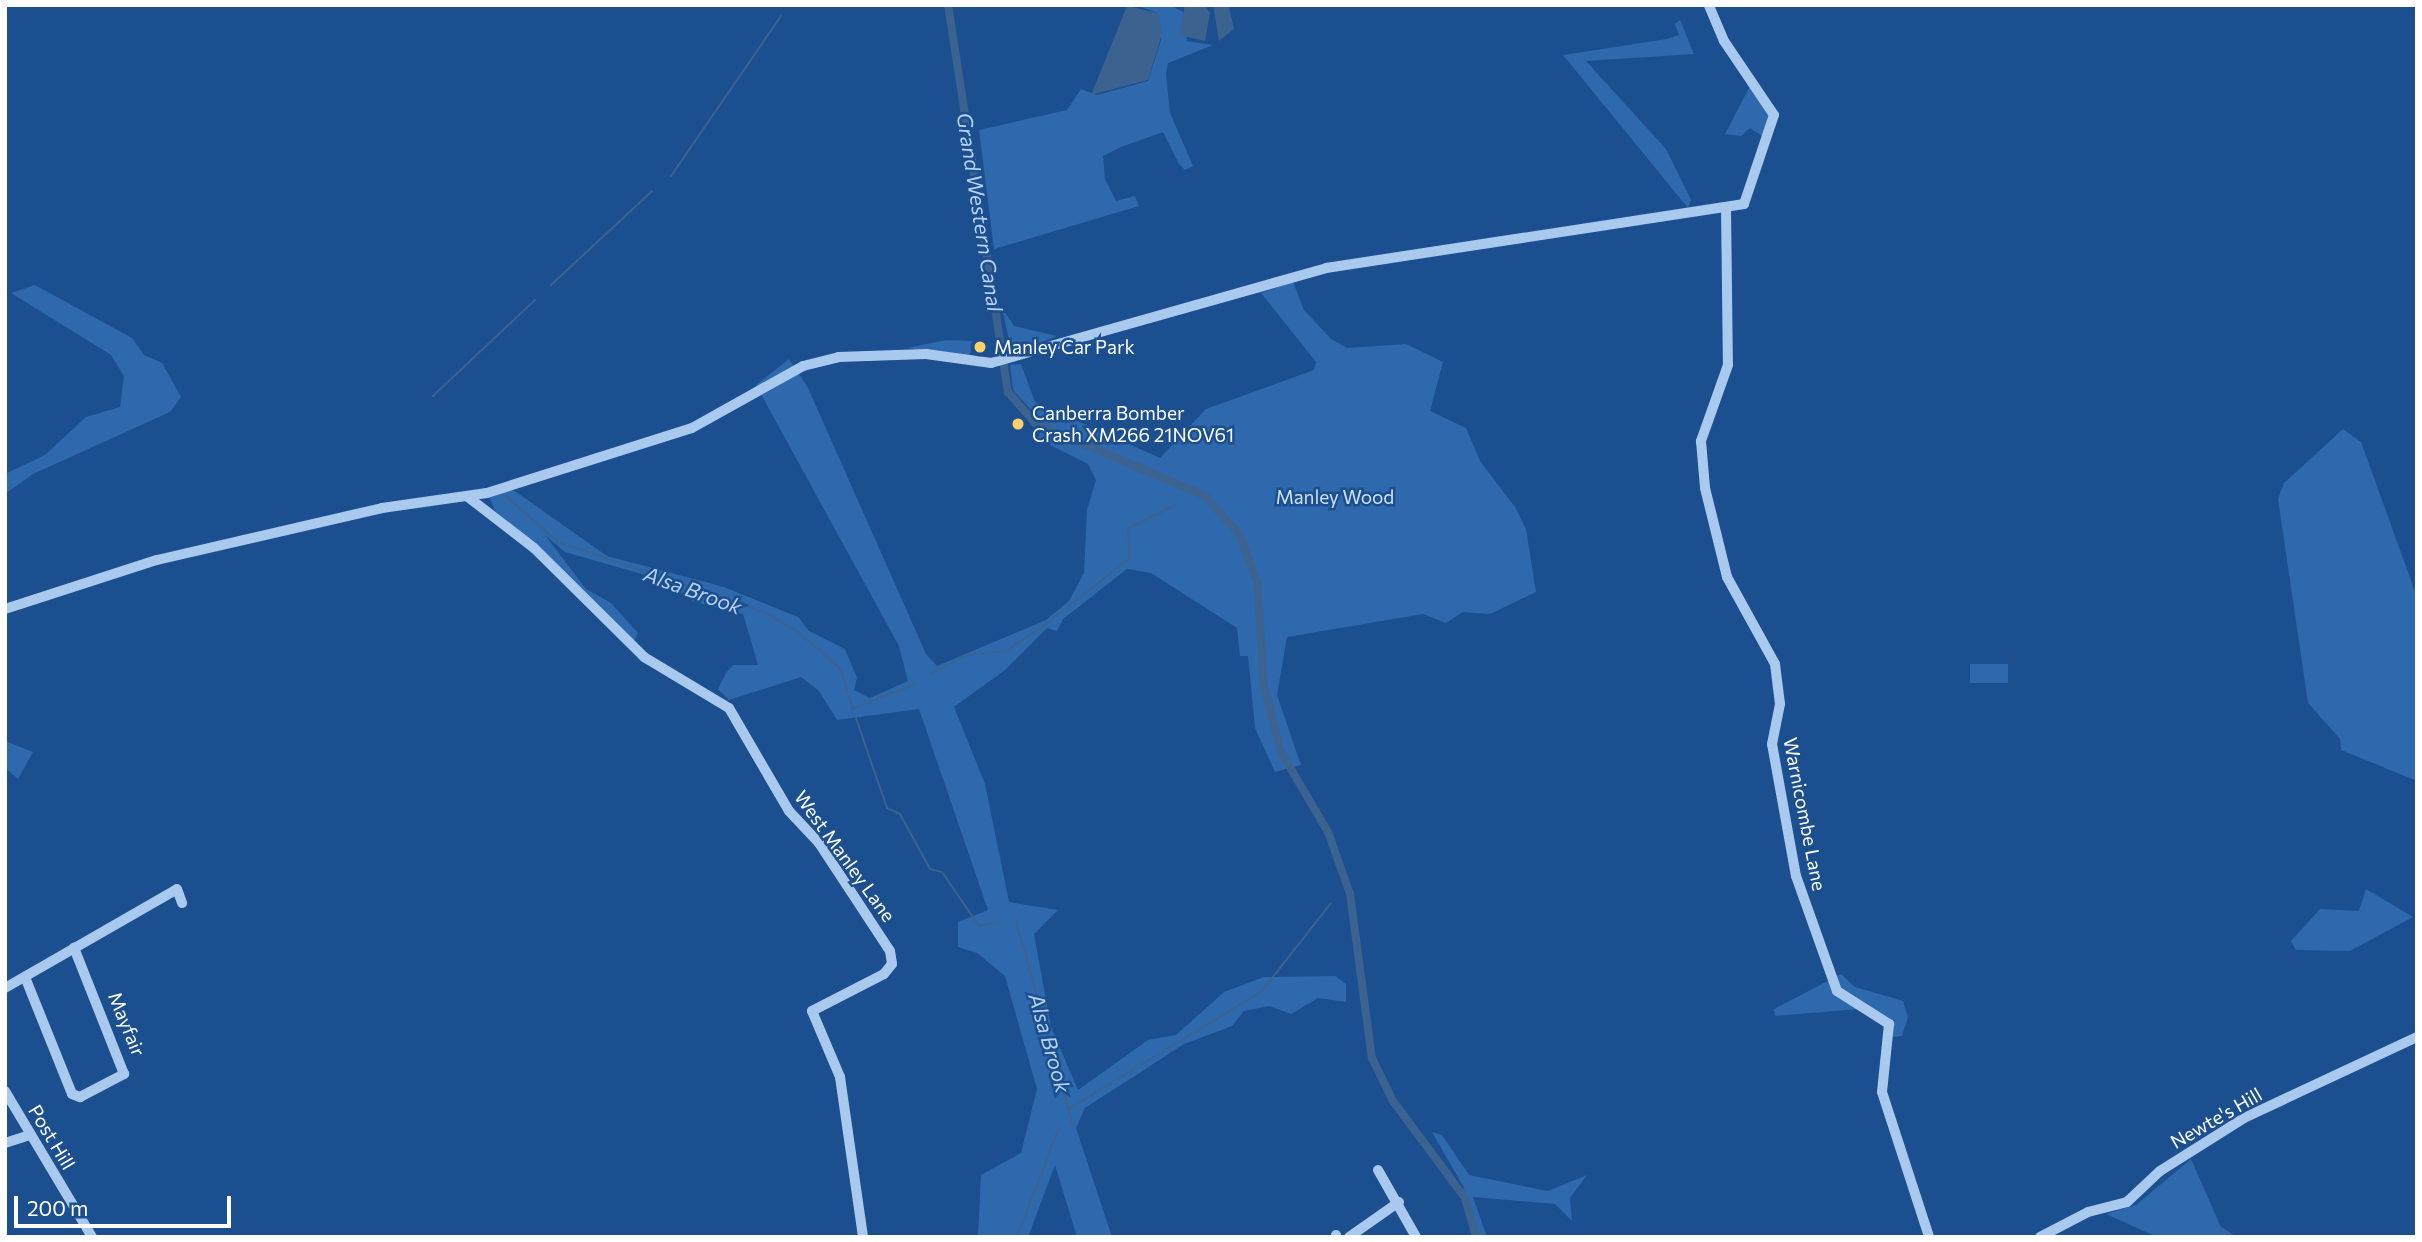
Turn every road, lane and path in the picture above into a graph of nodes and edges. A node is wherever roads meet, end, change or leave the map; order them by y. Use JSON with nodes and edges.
{"nodes":[{"id":1,"x":1709,"y":5,"type":"edge"},
{"id":2,"x":1726,"y":208,"type":"junction"},
{"id":3,"x":485,"y":498,"type":"junction"},
{"id":4,"x":5,"y":610,"type":"edge"},
{"id":5,"x":182,"y":903,"type":"dead end"},
{"id":6,"x":74,"y":948,"type":"junction"},
{"id":7,"x":25,"y":978,"type":"junction"},
{"id":8,"x":5,"y":988,"type":"edge"},
{"id":9,"x":2417,"y":1037,"type":"edge"},
{"id":10,"x":5,"y":1090,"type":"edge"},
{"id":11,"x":30,"y":1135,"type":"junction"},
{"id":12,"x":5,"y":1143,"type":"edge"},
{"id":13,"x":1378,"y":1170,"type":"dead end"},
{"id":14,"x":1399,"y":1202,"type":"junction"},
{"id":15,"x":92,"y":1237,"type":"edge"},
{"id":16,"x":863,"y":1237,"type":"edge"},
{"id":17,"x":1349,"y":1237,"type":"edge"},
{"id":18,"x":1416,"y":1237,"type":"edge"},
{"id":19,"x":1929,"y":1237,"type":"edge"},
{"id":20,"x":2039,"y":1237,"type":"edge"}],
"edges":[{"from":1,"to":2,"type":"street"},
{"from":2,"to":3,"type":"street"},
{"from":2,"to":19,"type":"street","name":"Warnicombe Lane"},
{"from":3,"to":4,"type":"street","name":"West Manley Lane"},
{"from":3,"to":16,"type":"street","name":"West Manley Lane"},
{"from":5,"to":6,"type":"street"},
{"from":6,"to":7,"type":"street"},
{"from":6,"to":7,"type":"street","name":"Mayfair"},
{"from":7,"to":8,"type":"street"},
{"from":9,"to":20,"type":"street","name":"Newte's Hill"},
{"from":10,"to":11,"type":"street","name":"Post Hill"},
{"from":11,"to":12,"type":"street"},
{"from":11,"to":15,"type":"street","name":"Post Hill"},
{"from":13,"to":14,"type":"street"},
{"from":14,"to":17,"type":"street"},
{"from":14,"to":18,"type":"street"}]}
